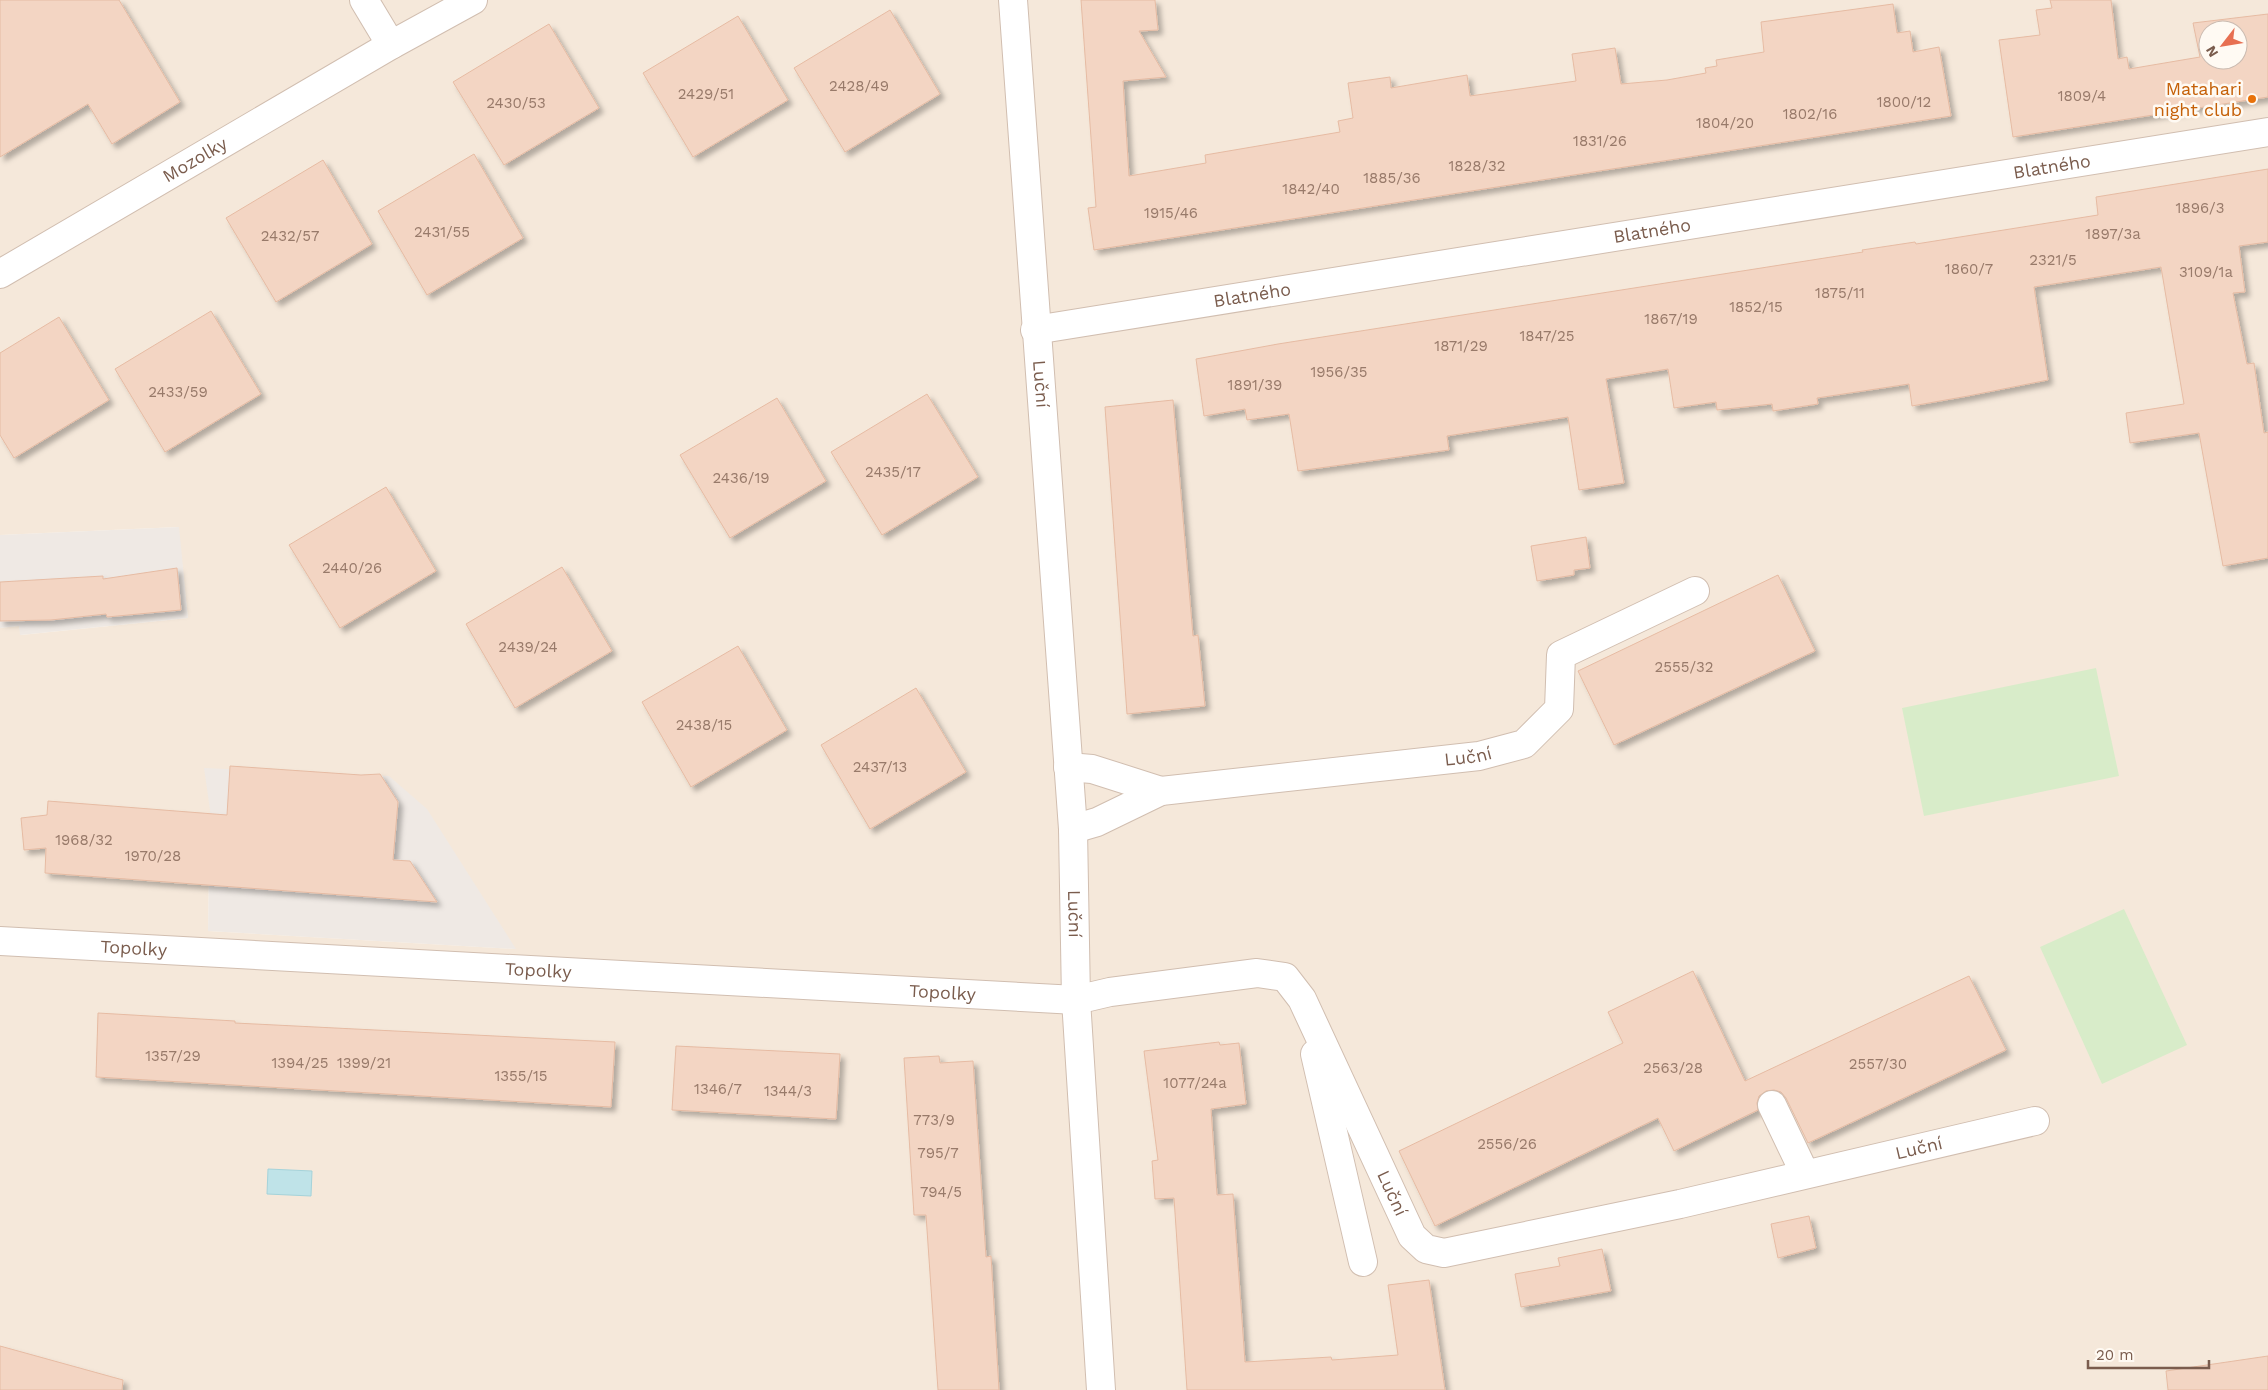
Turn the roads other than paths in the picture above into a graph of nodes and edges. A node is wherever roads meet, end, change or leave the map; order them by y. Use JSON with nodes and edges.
{"nodes":[{"id":1,"x":364,"y":0,"type":"edge"},
{"id":2,"x":473,"y":0,"type":"edge"},
{"id":3,"x":1013,"y":0,"type":"edge"},
{"id":4,"x":391,"y":45,"type":"junction"},
{"id":5,"x":2268,"y":132,"type":"edge"},
{"id":6,"x":0,"y":274,"type":"edge"},
{"id":7,"x":1035,"y":330,"type":"junction"},
{"id":8,"x":1694,"y":592,"type":"dead end"},
{"id":9,"x":1068,"y":767,"type":"junction"},
{"id":10,"x":1161,"y":791,"type":"junction"},
{"id":11,"x":1074,"y":829,"type":"junction"},
{"id":12,"x":0,"y":941,"type":"edge"},
{"id":13,"x":1302,"y":999,"type":"junction"},
{"id":14,"x":1076,"y":1000,"type":"junction"},
{"id":15,"x":1772,"y":1105,"type":"dead end"},
{"id":16,"x":2035,"y":1121,"type":"dead end"},
{"id":17,"x":1805,"y":1174,"type":"junction"},
{"id":18,"x":1363,"y":1262,"type":"dead end"},
{"id":19,"x":1101,"y":1390,"type":"edge"}],
"edges":[{"from":1,"to":4,"type":"street"},
{"from":2,"to":4,"type":"street","name":"Mozolky"},
{"from":3,"to":7,"type":"street","name":"Luční"},
{"from":4,"to":6,"type":"street","name":"Mozolky"},
{"from":5,"to":7,"type":"street","name":"Blatného"},
{"from":7,"to":9,"type":"street","name":"Luční"},
{"from":8,"to":10,"type":"street","name":"Luční"},
{"from":9,"to":10,"type":"street","name":"Luční"},
{"from":9,"to":11,"type":"street","name":"Luční"},
{"from":10,"to":11,"type":"street","name":"Luční"},
{"from":11,"to":14,"type":"street","name":"Luční"},
{"from":12,"to":14,"type":"street","name":"Topolky"},
{"from":13,"to":14,"type":"street","name":"Luční"},
{"from":13,"to":17,"type":"street","name":"Luční"},
{"from":13,"to":18,"type":"street"},
{"from":14,"to":19,"type":"street","name":"Luční"},
{"from":15,"to":17,"type":"street"},
{"from":16,"to":17,"type":"street","name":"Luční"}]}
